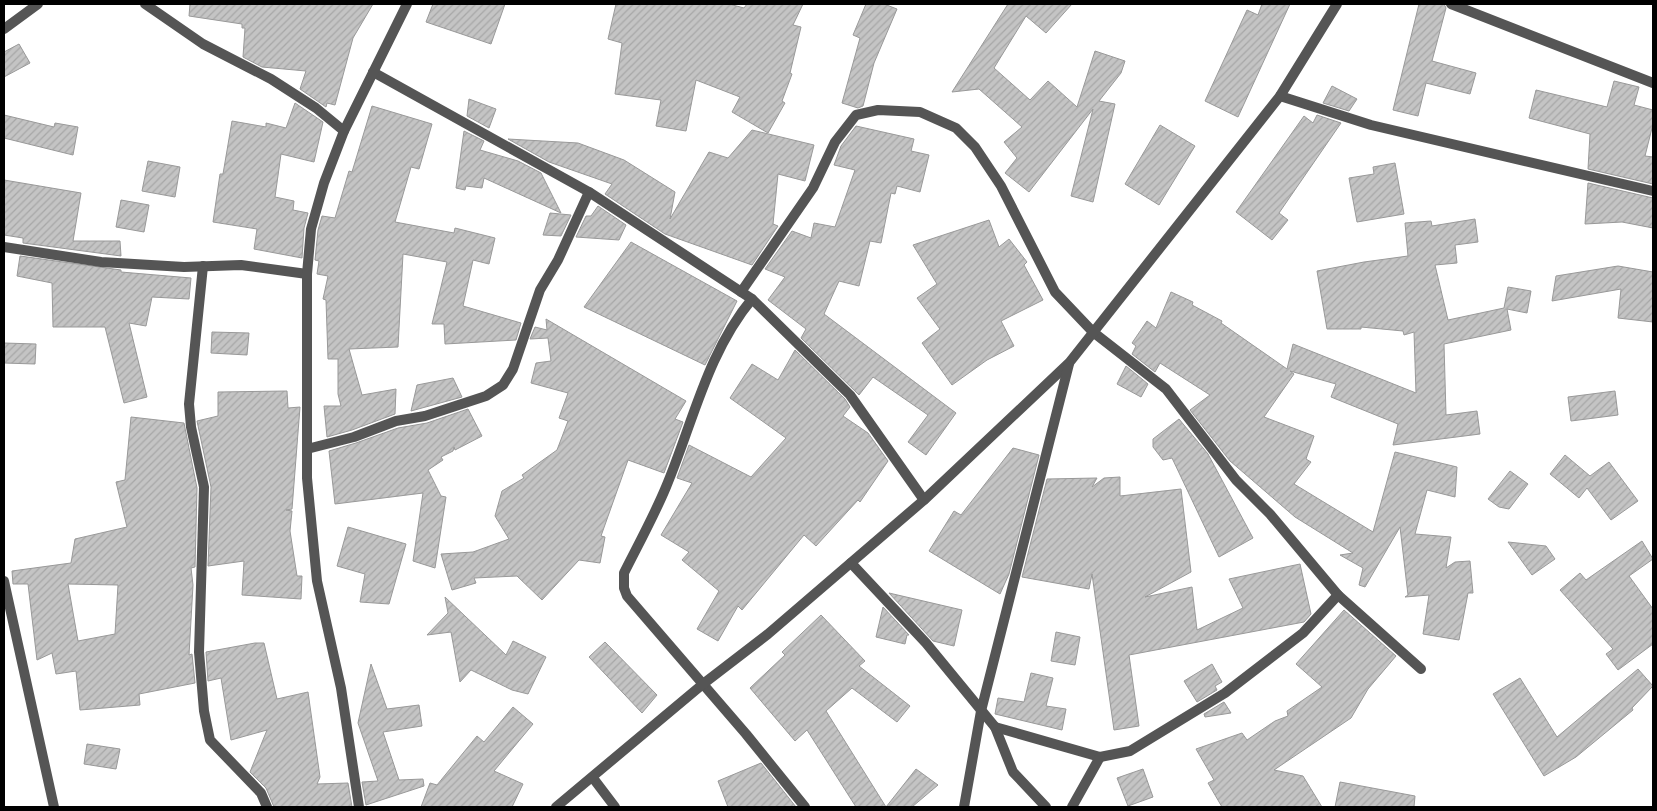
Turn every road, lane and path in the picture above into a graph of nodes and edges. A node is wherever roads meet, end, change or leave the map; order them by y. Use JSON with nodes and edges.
{"nodes":[{"id":1,"x":38,"y":4,"type":"edge"},
{"id":2,"x":145,"y":4,"type":"edge"},
{"id":3,"x":407,"y":4,"type":"edge"},
{"id":4,"x":1337,"y":4,"type":"edge"},
{"id":5,"x":1451,"y":4,"type":"edge"},
{"id":6,"x":4,"y":29,"type":"edge"},
{"id":7,"x":373,"y":72,"type":"junction"},
{"id":8,"x":1653,"y":83,"type":"edge"},
{"id":9,"x":1280,"y":96,"type":"junction"},
{"id":10,"x":344,"y":131,"type":"junction"},
{"id":11,"x":588,"y":192,"type":"junction"},
{"id":12,"x":1653,"y":192,"type":"edge"},
{"id":13,"x":4,"y":247,"type":"edge"},
{"id":14,"x":203,"y":266,"type":"junction"},
{"id":15,"x":307,"y":274,"type":"junction"},
{"id":16,"x":741,"y":292,"type":"junction"},
{"id":17,"x":752,"y":299,"type":"junction"},
{"id":18,"x":1093,"y":332,"type":"junction"},
{"id":19,"x":1070,"y":363,"type":"junction"},
{"id":20,"x":307,"y":449,"type":"junction"},
{"id":21,"x":924,"y":500,"type":"junction"},
{"id":22,"x":851,"y":563,"type":"junction"},
{"id":23,"x":4,"y":581,"type":"edge"},
{"id":24,"x":1338,"y":595,"type":"junction"},
{"id":25,"x":1421,"y":669,"type":"dead end"},
{"id":26,"x":703,"y":684,"type":"junction"},
{"id":27,"x":981,"y":711,"type":"junction"},
{"id":28,"x":995,"y":727,"type":"junction"},
{"id":29,"x":1100,"y":757,"type":"junction"},
{"id":30,"x":593,"y":778,"type":"junction"},
{"id":31,"x":54,"y":807,"type":"edge"},
{"id":32,"x":267,"y":807,"type":"edge"},
{"id":33,"x":359,"y":807,"type":"edge"},
{"id":34,"x":556,"y":807,"type":"edge"},
{"id":35,"x":614,"y":807,"type":"edge"},
{"id":36,"x":805,"y":807,"type":"edge"},
{"id":37,"x":964,"y":807,"type":"edge"},
{"id":38,"x":1046,"y":807,"type":"edge"},
{"id":39,"x":1072,"y":807,"type":"edge"}],
"edges":[{"from":1,"to":6,"type":"street"},
{"from":2,"to":10,"type":"street"},
{"from":3,"to":7,"type":"street"},
{"from":4,"to":9,"type":"street"},
{"from":5,"to":8,"type":"street"},
{"from":7,"to":10,"type":"street"},
{"from":7,"to":11,"type":"street"},
{"from":9,"to":12,"type":"street"},
{"from":9,"to":18,"type":"street"},
{"from":10,"to":15,"type":"street"},
{"from":11,"to":16,"type":"street"},
{"from":11,"to":20,"type":"street"},
{"from":13,"to":14,"type":"street"},
{"from":14,"to":15,"type":"street"},
{"from":14,"to":32,"type":"street"},
{"from":15,"to":20,"type":"street"},
{"from":16,"to":17,"type":"street"},
{"from":16,"to":18,"type":"street"},
{"from":17,"to":21,"type":"street"},
{"from":17,"to":26,"type":"street"},
{"from":18,"to":19,"type":"street"},
{"from":18,"to":24,"type":"street"},
{"from":19,"to":21,"type":"street"},
{"from":19,"to":27,"type":"street"},
{"from":20,"to":33,"type":"street"},
{"from":21,"to":22,"type":"street"},
{"from":22,"to":26,"type":"street"},
{"from":22,"to":27,"type":"street"},
{"from":23,"to":31,"type":"street"},
{"from":24,"to":25,"type":"street"},
{"from":24,"to":29,"type":"street"},
{"from":26,"to":30,"type":"street"},
{"from":26,"to":36,"type":"street"},
{"from":27,"to":28,"type":"street"},
{"from":27,"to":37,"type":"street"},
{"from":28,"to":29,"type":"street"},
{"from":28,"to":38,"type":"street"},
{"from":29,"to":39,"type":"street"},
{"from":30,"to":34,"type":"street"},
{"from":30,"to":35,"type":"street"}]}
